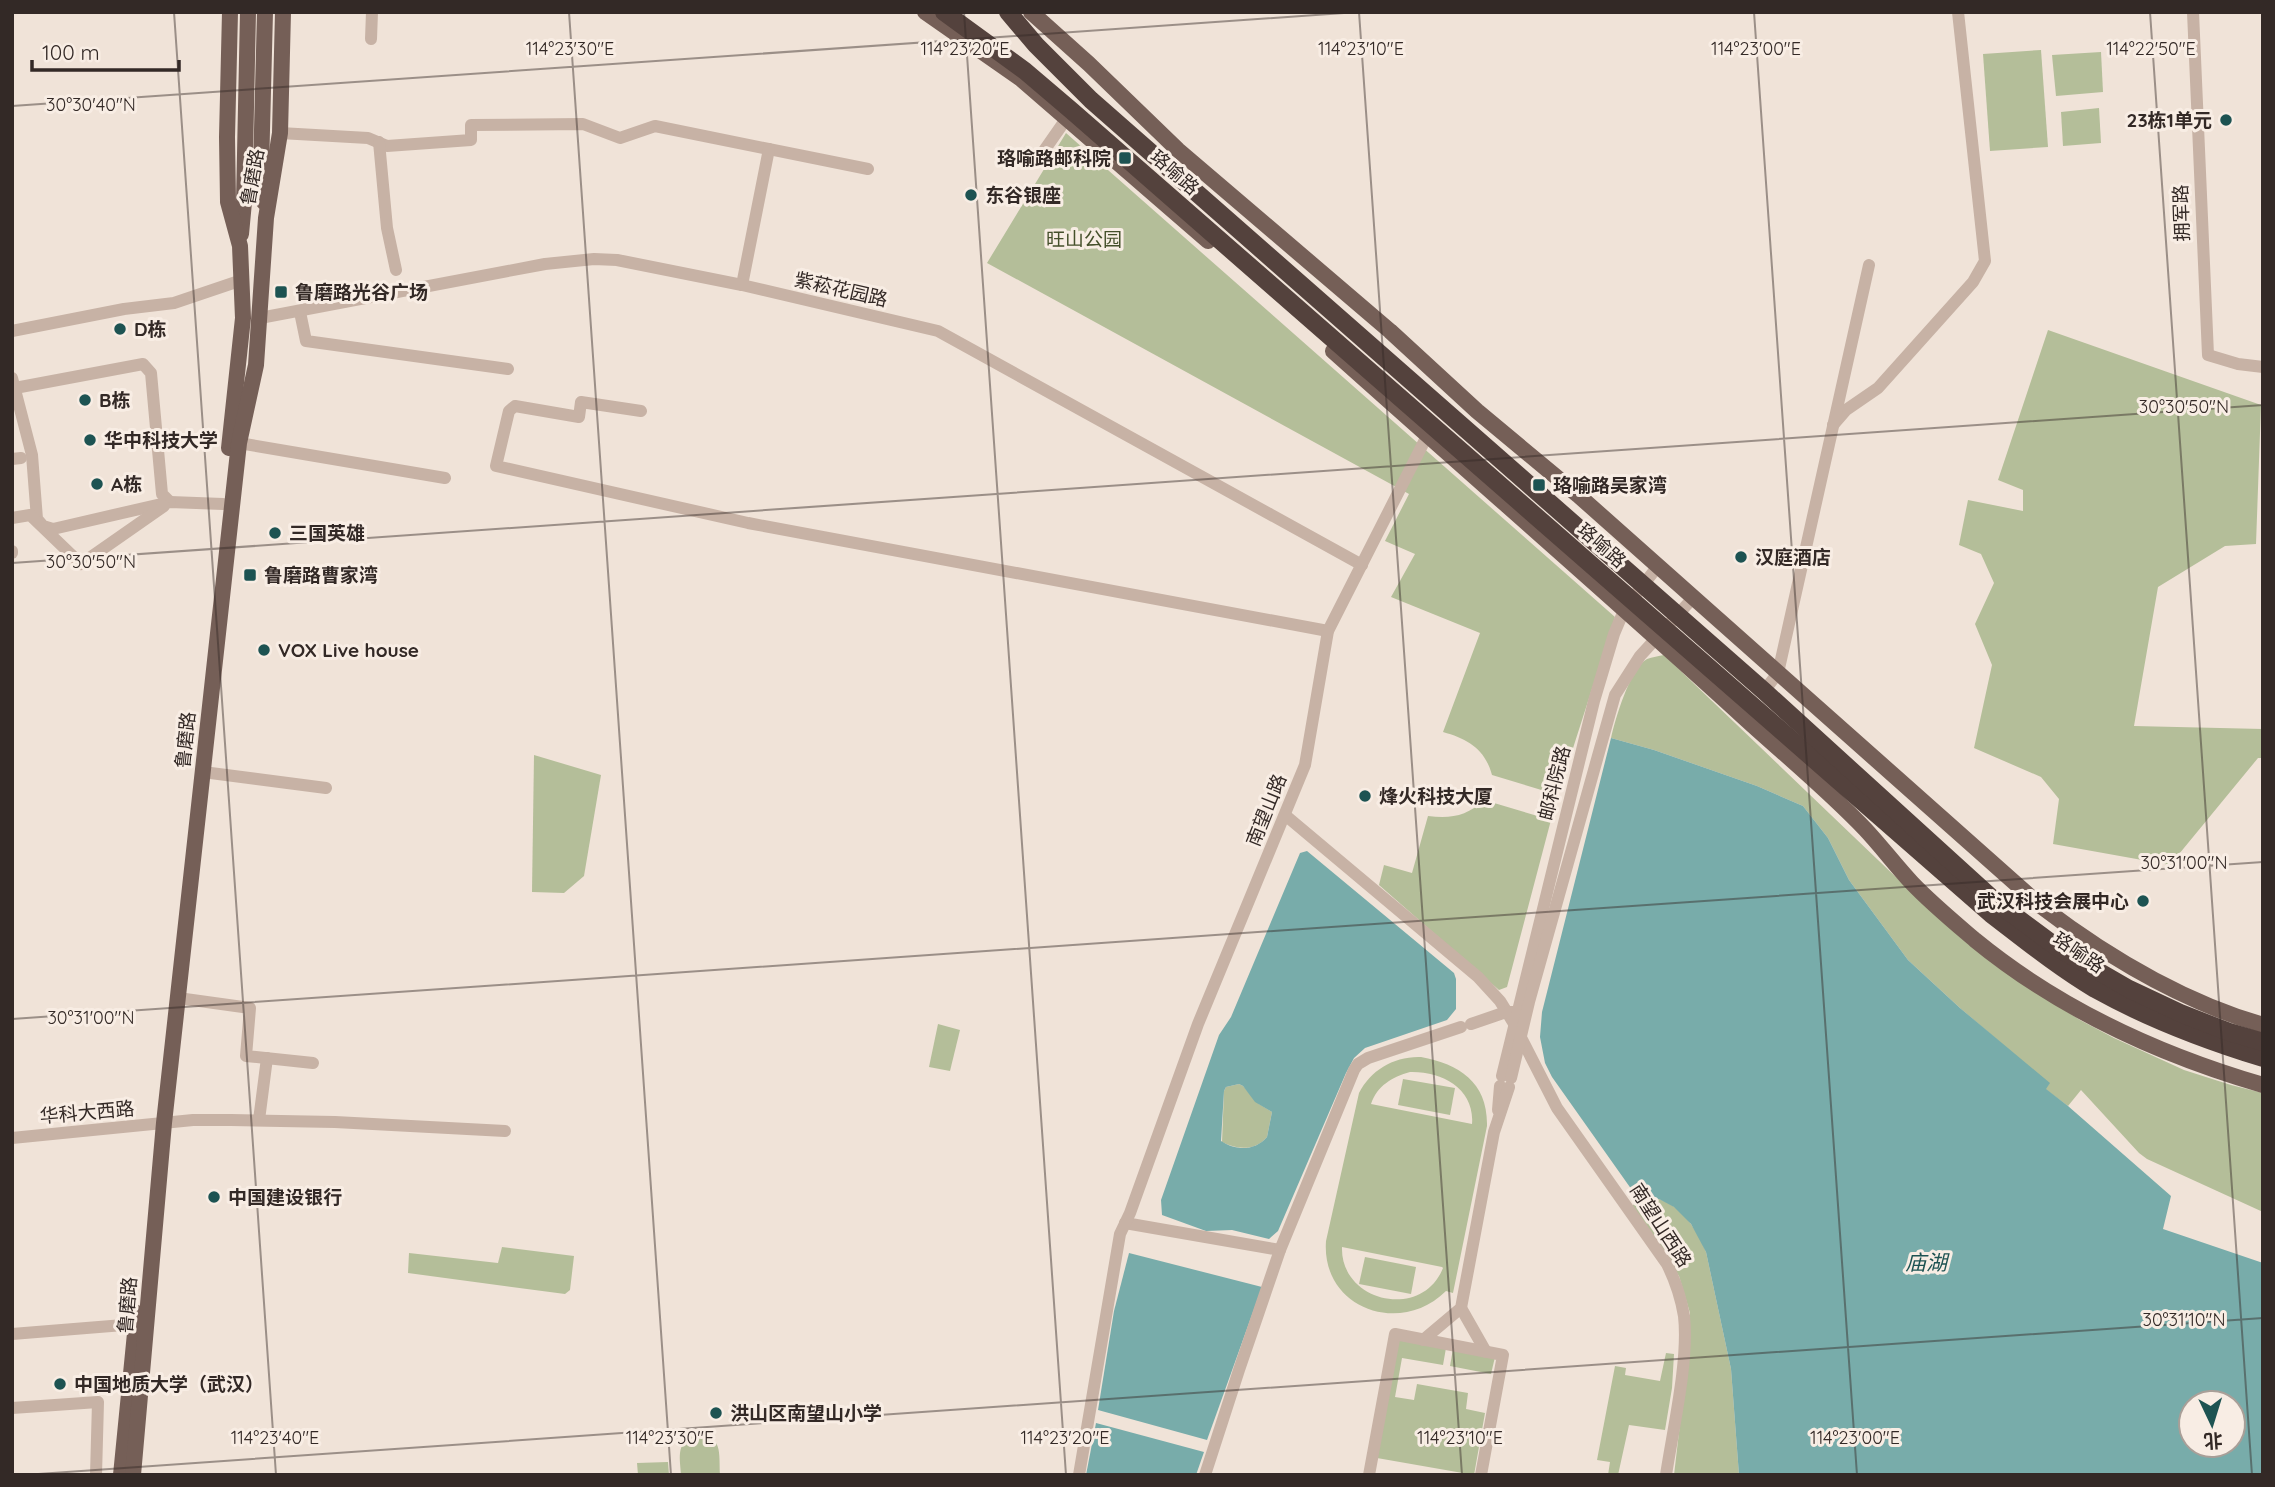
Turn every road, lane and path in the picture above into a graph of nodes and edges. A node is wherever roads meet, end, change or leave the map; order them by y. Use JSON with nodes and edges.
{"nodes":[{"id":1,"x":230,"y":12,"type":"edge"},
{"id":2,"x":248,"y":12,"type":"edge"},
{"id":3,"x":265,"y":12,"type":"edge"},
{"id":4,"x":284,"y":12,"type":"edge"},
{"id":5,"x":372,"y":12,"type":"edge"},
{"id":6,"x":925,"y":12,"type":"edge"},
{"id":7,"x":944,"y":12,"type":"edge"},
{"id":8,"x":965,"y":12,"type":"edge"},
{"id":9,"x":995,"y":12,"type":"edge"},
{"id":10,"x":1008,"y":12,"type":"edge"},
{"id":11,"x":1031,"y":12,"type":"edge"},
{"id":12,"x":1958,"y":12,"type":"edge"},
{"id":13,"x":2193,"y":12,"type":"edge"},
{"id":14,"x":371,"y":39,"type":"dead end"},
{"id":15,"x":1036,"y":45,"type":"junction"},
{"id":16,"x":1025,"y":71,"type":"junction"},
{"id":17,"x":1069,"y":115,"type":"junction"},
{"id":18,"x":280,"y":133,"type":"junction"},
{"id":19,"x":379,"y":142,"type":"junction"},
{"id":20,"x":769,"y":149,"type":"junction"},
{"id":21,"x":1041,"y":155,"type":"dead end"},
{"id":22,"x":868,"y":169,"type":"dead end"},
{"id":23,"x":266,"y":218,"type":"junction"},
{"id":24,"x":240,"y":246,"type":"junction"},
{"id":25,"x":1869,"y":265,"type":"dead end"},
{"id":26,"x":396,"y":270,"type":"dead end"},
{"id":27,"x":242,"y":280,"type":"junction"},
{"id":28,"x":742,"y":285,"type":"junction"},
{"id":29,"x":300,"y":312,"type":"junction"},
{"id":30,"x":260,"y":318,"type":"junction"},
{"id":31,"x":12,"y":331,"type":"edge"},
{"id":32,"x":2263,"y":367,"type":"edge"},
{"id":33,"x":508,"y":369,"type":"dead end"},
{"id":34,"x":14,"y":383,"type":"edge"},
{"id":35,"x":641,"y":411,"type":"dead end"},
{"id":36,"x":1833,"y":425,"type":"junction"},
{"id":37,"x":1430,"y":430,"type":"junction"},
{"id":38,"x":239,"y":443,"type":"junction"},
{"id":39,"x":445,"y":478,"type":"dead end"},
{"id":40,"x":170,"y":502,"type":"junction"},
{"id":41,"x":223,"y":504,"type":"junction"},
{"id":42,"x":12,"y":518,"type":"edge"},
{"id":43,"x":1362,"y":565,"type":"junction"},
{"id":44,"x":1658,"y":566,"type":"junction"},
{"id":45,"x":1643,"y":585,"type":"junction"},
{"id":46,"x":1693,"y":598,"type":"junction"},
{"id":47,"x":1628,"y":604,"type":"junction"},
{"id":48,"x":1666,"y":627,"type":"junction"},
{"id":49,"x":1328,"y":631,"type":"junction"},
{"id":50,"x":1778,"y":673,"type":"junction"},
{"id":51,"x":1764,"y":691,"type":"junction"},
{"id":52,"x":203,"y":772,"type":"junction"},
{"id":53,"x":326,"y":788,"type":"dead end"},
{"id":54,"x":1285,"y":815,"type":"junction"},
{"id":55,"x":178,"y":998,"type":"junction"},
{"id":56,"x":1515,"y":1014,"type":"junction"},
{"id":57,"x":2263,"y":1025,"type":"edge"},
{"id":58,"x":1520,"y":1037,"type":"junction"},
{"id":59,"x":2263,"y":1042,"type":"edge"},
{"id":60,"x":267,"y":1058,"type":"junction"},
{"id":61,"x":2263,"y":1058,"type":"edge"},
{"id":62,"x":313,"y":1063,"type":"dead end"},
{"id":63,"x":1506,"y":1082,"type":"junction"},
{"id":64,"x":2263,"y":1085,"type":"edge"},
{"id":65,"x":260,"y":1120,"type":"junction"},
{"id":66,"x":160,"y":1124,"type":"junction"},
{"id":67,"x":505,"y":1131,"type":"dead end"},
{"id":68,"x":12,"y":1138,"type":"edge"},
{"id":69,"x":1127,"y":1218,"type":"junction"},
{"id":70,"x":1280,"y":1250,"type":"junction"},
{"id":71,"x":1461,"y":1308,"type":"junction"},
{"id":72,"x":136,"y":1324,"type":"junction"},
{"id":73,"x":12,"y":1334,"type":"edge"},
{"id":74,"x":1423,"y":1340,"type":"junction"},
{"id":75,"x":1486,"y":1352,"type":"junction"},
{"id":76,"x":12,"y":1408,"type":"edge"},
{"id":77,"x":96,"y":1475,"type":"edge"},
{"id":78,"x":121,"y":1475,"type":"edge"},
{"id":79,"x":133,"y":1475,"type":"edge"},
{"id":80,"x":1079,"y":1475,"type":"edge"},
{"id":81,"x":1205,"y":1475,"type":"edge"},
{"id":82,"x":1369,"y":1475,"type":"edge"},
{"id":83,"x":1481,"y":1475,"type":"edge"},
{"id":84,"x":1666,"y":1475,"type":"edge"}],
"edges":[{"from":1,"to":24,"type":"main road","name":"鲁磨路"},
{"from":2,"to":24,"type":"main road"},
{"from":3,"to":23,"type":"main road"},
{"from":4,"to":18,"type":"main road","name":"鲁磨路"},
{"from":5,"to":14,"type":"street"},
{"from":6,"to":17,"type":"main road"},
{"from":7,"to":16,"type":"highway","name":"珞喻路"},
{"from":8,"to":16,"type":"highway"},
{"from":9,"to":15,"type":"highway"},
{"from":10,"to":15,"type":"highway","name":"珞喻路"},
{"from":11,"to":44,"type":"main road"},
{"from":12,"to":36,"type":"street"},
{"from":13,"to":32,"type":"street","name":"拥军路"},
{"from":15,"to":45,"type":"highway","name":"珞喻路"},
{"from":16,"to":17,"type":"highway","name":"珞喻路"},
{"from":17,"to":21,"type":"street"},
{"from":17,"to":37,"type":"highway","name":"珞喻路"},
{"from":18,"to":19,"type":"street"},
{"from":18,"to":23,"type":"main road","name":"鲁磨路"},
{"from":19,"to":20,"type":"street"},
{"from":19,"to":26,"type":"street"},
{"from":20,"to":22,"type":"street"},
{"from":20,"to":28,"type":"street"},
{"from":23,"to":30,"type":"main road","name":"鲁磨路"},
{"from":24,"to":27,"type":"main road","name":"鲁磨路"},
{"from":25,"to":36,"type":"street"},
{"from":27,"to":31,"type":"street"},
{"from":27,"to":41,"type":"main road","name":"鲁磨路"},
{"from":28,"to":29,"type":"street","name":"紫菘花园路"},
{"from":28,"to":43,"type":"street","name":"紫菘花园路"},
{"from":29,"to":30,"type":"street","name":"紫菘花园路"},
{"from":29,"to":33,"type":"street"},
{"from":30,"to":38,"type":"main road","name":"鲁磨路"},
{"from":34,"to":40,"type":"street"},
{"from":34,"to":40,"type":"street"},
{"from":35,"to":49,"type":"street"},
{"from":36,"to":50,"type":"street"},
{"from":37,"to":43,"type":"street","name":"南望山路"},
{"from":37,"to":47,"type":"highway","name":"珞喻路"},
{"from":38,"to":39,"type":"street"},
{"from":38,"to":52,"type":"main road","name":"鲁磨路"},
{"from":40,"to":41,"type":"street"},
{"from":40,"to":42,"type":"street"},
{"from":41,"to":66,"type":"main road","name":"鲁磨路"},
{"from":43,"to":49,"type":"street","name":"南望山路"},
{"from":44,"to":45,"type":"street","name":"邮科院路"},
{"from":44,"to":46,"type":"main road"},
{"from":45,"to":47,"type":"street","name":"邮科院路"},
{"from":45,"to":48,"type":"highway","name":"珞喻路"},
{"from":46,"to":48,"type":"street"},
{"from":46,"to":50,"type":"main road"},
{"from":47,"to":48,"type":"highway","name":"珞喻路"},
{"from":47,"to":56,"type":"street","name":"邮科院路"},
{"from":48,"to":51,"type":"highway","name":"珞喻路"},
{"from":48,"to":56,"type":"street"},
{"from":48,"to":61,"type":"highway","name":"珞喻路"},
{"from":48,"to":64,"type":"main road"},
{"from":49,"to":54,"type":"street","name":"南望山路"},
{"from":50,"to":51,"type":"street"},
{"from":50,"to":57,"type":"main road"},
{"from":51,"to":59,"type":"highway","name":"珞喻路"},
{"from":52,"to":53,"type":"street"},
{"from":52,"to":55,"type":"main road","name":"鲁磨路"},
{"from":54,"to":56,"type":"street","name":"南望山西路"},
{"from":54,"to":69,"type":"street","name":"南望山路"},
{"from":55,"to":60,"type":"street"},
{"from":55,"to":66,"type":"main road","name":"鲁磨路"},
{"from":56,"to":58,"type":"street","name":"南望山西路"},
{"from":56,"to":63,"type":"street"},
{"from":56,"to":70,"type":"street"},
{"from":58,"to":63,"type":"street"},
{"from":58,"to":84,"type":"street","name":"南望山西路"},
{"from":60,"to":62,"type":"street"},
{"from":60,"to":65,"type":"street"},
{"from":63,"to":71,"type":"street"},
{"from":65,"to":66,"type":"street","name":"华科大西路"},
{"from":65,"to":67,"type":"street","name":"华科大西路"},
{"from":66,"to":68,"type":"street","name":"华科大西路"},
{"from":66,"to":72,"type":"main road","name":"鲁磨路"},
{"from":66,"to":79,"type":"main road","name":"鲁磨路"},
{"from":69,"to":70,"type":"street"},
{"from":69,"to":80,"type":"street","name":"南望山路"},
{"from":70,"to":81,"type":"street"},
{"from":71,"to":74,"type":"street"},
{"from":71,"to":75,"type":"street"},
{"from":72,"to":73,"type":"street"},
{"from":72,"to":78,"type":"main road","name":"鲁磨路"},
{"from":74,"to":75,"type":"street"},
{"from":74,"to":82,"type":"street"},
{"from":75,"to":83,"type":"street"},
{"from":76,"to":77,"type":"street"}]}
